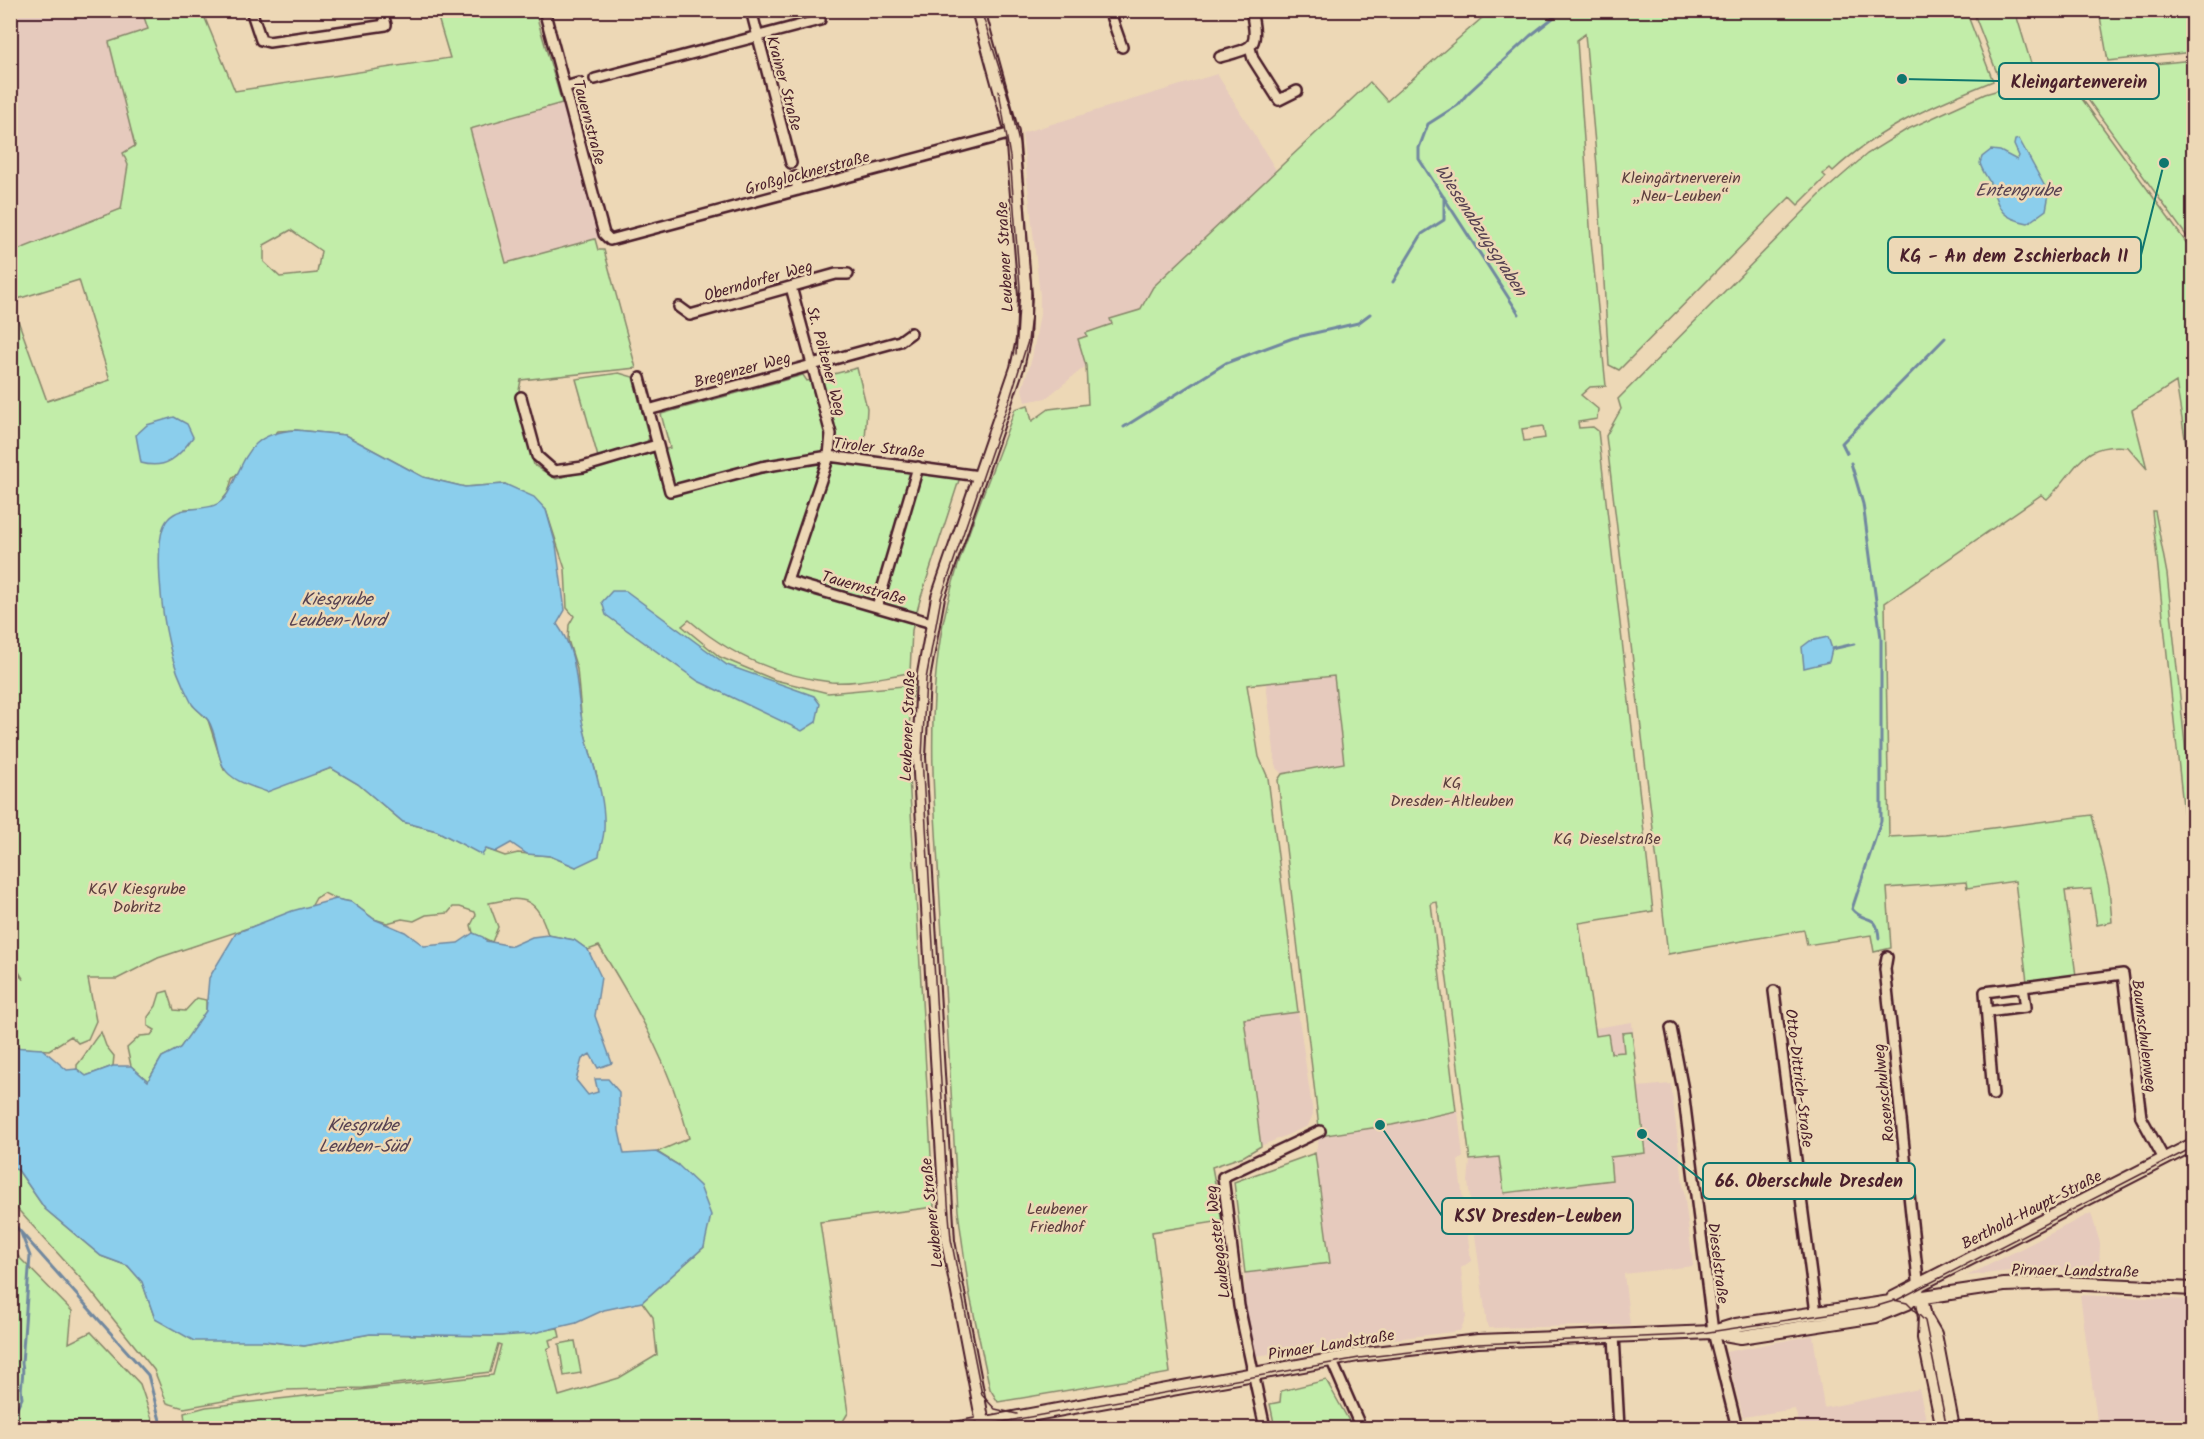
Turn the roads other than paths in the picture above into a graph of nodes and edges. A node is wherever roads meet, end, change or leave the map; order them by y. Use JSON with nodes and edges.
{"nodes":[{"id":1,"x":251,"y":10,"type":"edge"},
{"id":2,"x":382,"y":10,"type":"edge"},
{"id":3,"x":543,"y":10,"type":"edge"},
{"id":4,"x":751,"y":10,"type":"edge"},
{"id":5,"x":978,"y":10,"type":"edge"},
{"id":6,"x":1109,"y":10,"type":"edge"},
{"id":7,"x":1251,"y":10,"type":"edge"},
{"id":8,"x":820,"y":20,"type":"dead end"},
{"id":9,"x":758,"y":36,"type":"junction"},
{"id":10,"x":1122,"y":47,"type":"dead end"},
{"id":11,"x":1251,"y":48,"type":"junction"},
{"id":12,"x":1220,"y":57,"type":"dead end"},
{"id":13,"x":595,"y":79,"type":"dead end"},
{"id":14,"x":579,"y":83,"type":"dead end"},
{"id":15,"x":565,"y":87,"type":"junction"},
{"id":16,"x":1297,"y":91,"type":"dead end"},
{"id":17,"x":1012,"y":133,"type":"junction"},
{"id":18,"x":791,"y":163,"type":"dead end"},
{"id":19,"x":795,"y":177,"type":"dead end"},
{"id":20,"x":798,"y":190,"type":"junction"},
{"id":21,"x":610,"y":240,"type":"joint"},
{"id":22,"x":848,"y":274,"type":"dead end"},
{"id":23,"x":791,"y":286,"type":"junction"},
{"id":24,"x":679,"y":307,"type":"dead end"},
{"id":25,"x":911,"y":333,"type":"dead end"},
{"id":26,"x":813,"y":366,"type":"junction"},
{"id":27,"x":640,"y":378,"type":"dead end"},
{"id":28,"x":521,"y":397,"type":"dead end"},
{"id":29,"x":648,"y":410,"type":"junction"},
{"id":30,"x":657,"y":445,"type":"junction"},
{"id":31,"x":829,"y":456,"type":"junction"},
{"id":32,"x":918,"y":467,"type":"junction"},
{"id":33,"x":979,"y":476,"type":"junction"},
{"id":34,"x":787,"y":581,"type":"joint"},
{"id":35,"x":877,"y":607,"type":"junction"},
{"id":36,"x":932,"y":623,"type":"junction"},
{"id":37,"x":1887,"y":957,"type":"dead end"},
{"id":38,"x":2023,"y":987,"type":"junction"},
{"id":39,"x":1774,"y":991,"type":"dead end"},
{"id":40,"x":1987,"y":1012,"type":"junction"},
{"id":41,"x":1671,"y":1028,"type":"dead end"},
{"id":42,"x":1993,"y":1095,"type":"dead end"},
{"id":43,"x":1320,"y":1131,"type":"dead end"},
{"id":44,"x":2193,"y":1144,"type":"edge"},
{"id":45,"x":2164,"y":1159,"type":"junction"},
{"id":46,"x":2193,"y":1288,"type":"edge"},
{"id":47,"x":1920,"y":1292,"type":"junction"},
{"id":48,"x":1882,"y":1302,"type":"joint"},
{"id":49,"x":1816,"y":1313,"type":"junction"},
{"id":50,"x":1925,"y":1317,"type":"junction"},
{"id":51,"x":1713,"y":1332,"type":"junction"},
{"id":52,"x":1614,"y":1336,"type":"junction"},
{"id":53,"x":1331,"y":1359,"type":"junction"},
{"id":54,"x":1252,"y":1373,"type":"junction"},
{"id":55,"x":985,"y":1426,"type":"edge"},
{"id":56,"x":959,"y":1428,"type":"edge"},
{"id":57,"x":1265,"y":1428,"type":"edge"},
{"id":58,"x":1361,"y":1428,"type":"edge"},
{"id":59,"x":1619,"y":1428,"type":"edge"},
{"id":60,"x":1737,"y":1428,"type":"edge"},
{"id":61,"x":1943,"y":1428,"type":"edge"},
{"id":62,"x":1953,"y":1428,"type":"edge"}],
"edges":[{"from":1,"to":2,"type":"street"},
{"from":3,"to":15,"type":"street","name":"Tauernstraße"},
{"from":4,"to":9,"type":"street","name":"Krainer Straße"},
{"from":5,"to":17,"type":"street","name":"Leubener Straße"},
{"from":6,"to":10,"type":"street"},
{"from":7,"to":11,"type":"street"},
{"from":8,"to":9,"type":"street"},
{"from":9,"to":13,"type":"street"},
{"from":9,"to":18,"type":"street","name":"Krainer Straße"},
{"from":11,"to":12,"type":"street"},
{"from":11,"to":16,"type":"street"},
{"from":14,"to":15,"type":"street"},
{"from":15,"to":21,"type":"street","name":"Tauernstraße"},
{"from":17,"to":20,"type":"street","name":"Großglocknerstraße"},
{"from":17,"to":33,"type":"street","name":"Leubener Straße"},
{"from":19,"to":20,"type":"street"},
{"from":20,"to":21,"type":"street","name":"Großglocknerstraße"},
{"from":22,"to":23,"type":"street","name":"Oberndorfer Weg"},
{"from":23,"to":24,"type":"street","name":"Oberndorfer Weg"},
{"from":23,"to":26,"type":"street","name":"St. Pöltener Weg"},
{"from":25,"to":26,"type":"street","name":"Bregenzer Weg"},
{"from":26,"to":29,"type":"street","name":"Bregenzer Weg"},
{"from":26,"to":31,"type":"street","name":"St. Pöltener Weg"},
{"from":27,"to":29,"type":"street"},
{"from":28,"to":30,"type":"street"},
{"from":29,"to":30,"type":"street"},
{"from":30,"to":31,"type":"street","name":"Tiroler Straße"},
{"from":31,"to":32,"type":"street","name":"Tiroler Straße"},
{"from":31,"to":34,"type":"street","name":"St. Pöltener Weg"},
{"from":32,"to":33,"type":"street","name":"Tiroler Straße"},
{"from":32,"to":35,"type":"street"},
{"from":33,"to":36,"type":"street","name":"Leubener Straße"},
{"from":34,"to":35,"type":"street","name":"Tauernstraße"},
{"from":35,"to":36,"type":"street","name":"Tauernstraße"},
{"from":36,"to":55,"type":"street","name":"Leubener Straße"},
{"from":37,"to":47,"type":"street","name":"Rosenschulweg"},
{"from":38,"to":40,"type":"street","name":"Baumschulenweg"},
{"from":38,"to":40,"type":"street"},
{"from":38,"to":45,"type":"street","name":"Baumschulenweg"},
{"from":39,"to":49,"type":"street","name":"Otto-Dittrich-Straße"},
{"from":40,"to":42,"type":"street","name":"Baumschulenweg"},
{"from":41,"to":51,"type":"street","name":"Dieselstraße"},
{"from":43,"to":54,"type":"street","name":"Laubegaster Weg"},
{"from":44,"to":45,"type":"street","name":"Berthold-Haupt-Straße"},
{"from":45,"to":47,"type":"street","name":"Berthold-Haupt-Straße"},
{"from":46,"to":47,"type":"street","name":"Pirnaer Landstraße"},
{"from":47,"to":48,"type":"street","name":"Berthold-Haupt-Straße"},
{"from":47,"to":50,"type":"street"},
{"from":47,"to":51,"type":"street","name":"Pirnaer Landstraße"},
{"from":48,"to":49,"type":"street","name":"Pirnaer Landstraße"},
{"from":49,"to":51,"type":"street","name":"Pirnaer Landstraße"},
{"from":50,"to":61,"type":"street"},
{"from":50,"to":62,"type":"street"},
{"from":51,"to":52,"type":"street","name":"Pirnaer Landstraße"},
{"from":51,"to":60,"type":"street","name":"Dieselstraße"},
{"from":52,"to":53,"type":"street","name":"Pirnaer Landstraße"},
{"from":52,"to":59,"type":"street"},
{"from":53,"to":54,"type":"street","name":"Pirnaer Landstraße"},
{"from":53,"to":58,"type":"street"},
{"from":54,"to":55,"type":"street","name":"Pirnaer Landstraße"},
{"from":54,"to":57,"type":"street"},
{"from":55,"to":56,"type":"street","name":"Pirnaer Landstraße"}]}
